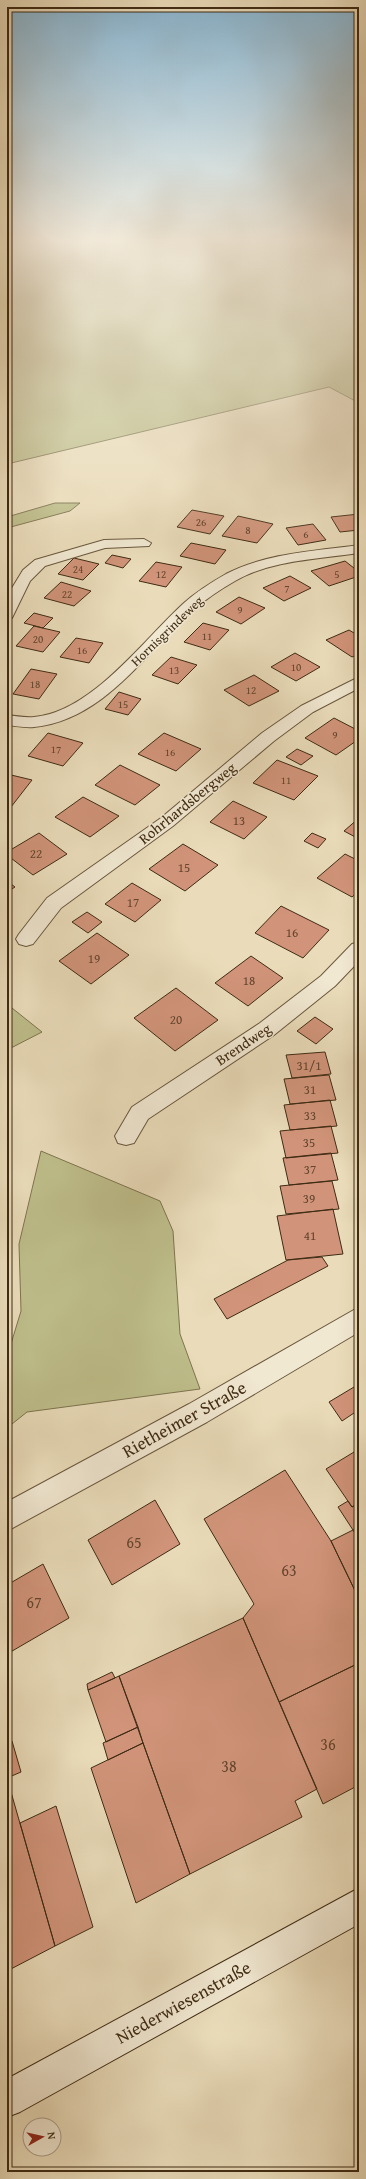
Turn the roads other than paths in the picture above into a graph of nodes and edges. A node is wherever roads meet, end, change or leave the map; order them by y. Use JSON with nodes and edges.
{"nodes":[{"id":1,"x":144,"y":543,"type":"dead end"},
{"id":2,"x":359,"y":549,"type":"edge"},
{"id":3,"x":7,"y":615,"type":"edge"},
{"id":4,"x":359,"y":682,"type":"edge"},
{"id":5,"x":7,"y":720,"type":"edge"},
{"id":6,"x":26,"y":939,"type":"dead end"},
{"id":7,"x":359,"y":949,"type":"edge"},
{"id":8,"x":126,"y":1136,"type":"dead end"},
{"id":9,"x":359,"y":1319,"type":"edge"},
{"id":10,"x":7,"y":1517,"type":"edge"},
{"id":11,"x":359,"y":1905,"type":"edge"},
{"id":12,"x":7,"y":2099,"type":"edge"}],
"edges":[{"from":1,"to":3,"type":"street"},
{"from":2,"to":5,"type":"street","name":"Hornisgrindeweg"},
{"from":4,"to":6,"type":"street","name":"Rohrhardsbergweg"},
{"from":7,"to":8,"type":"street","name":"Brendweg"},
{"from":9,"to":10,"type":"street","name":"Rietheimer Straße"},
{"from":11,"to":12,"type":"street","name":"Niederwiesenstraße"}]}
